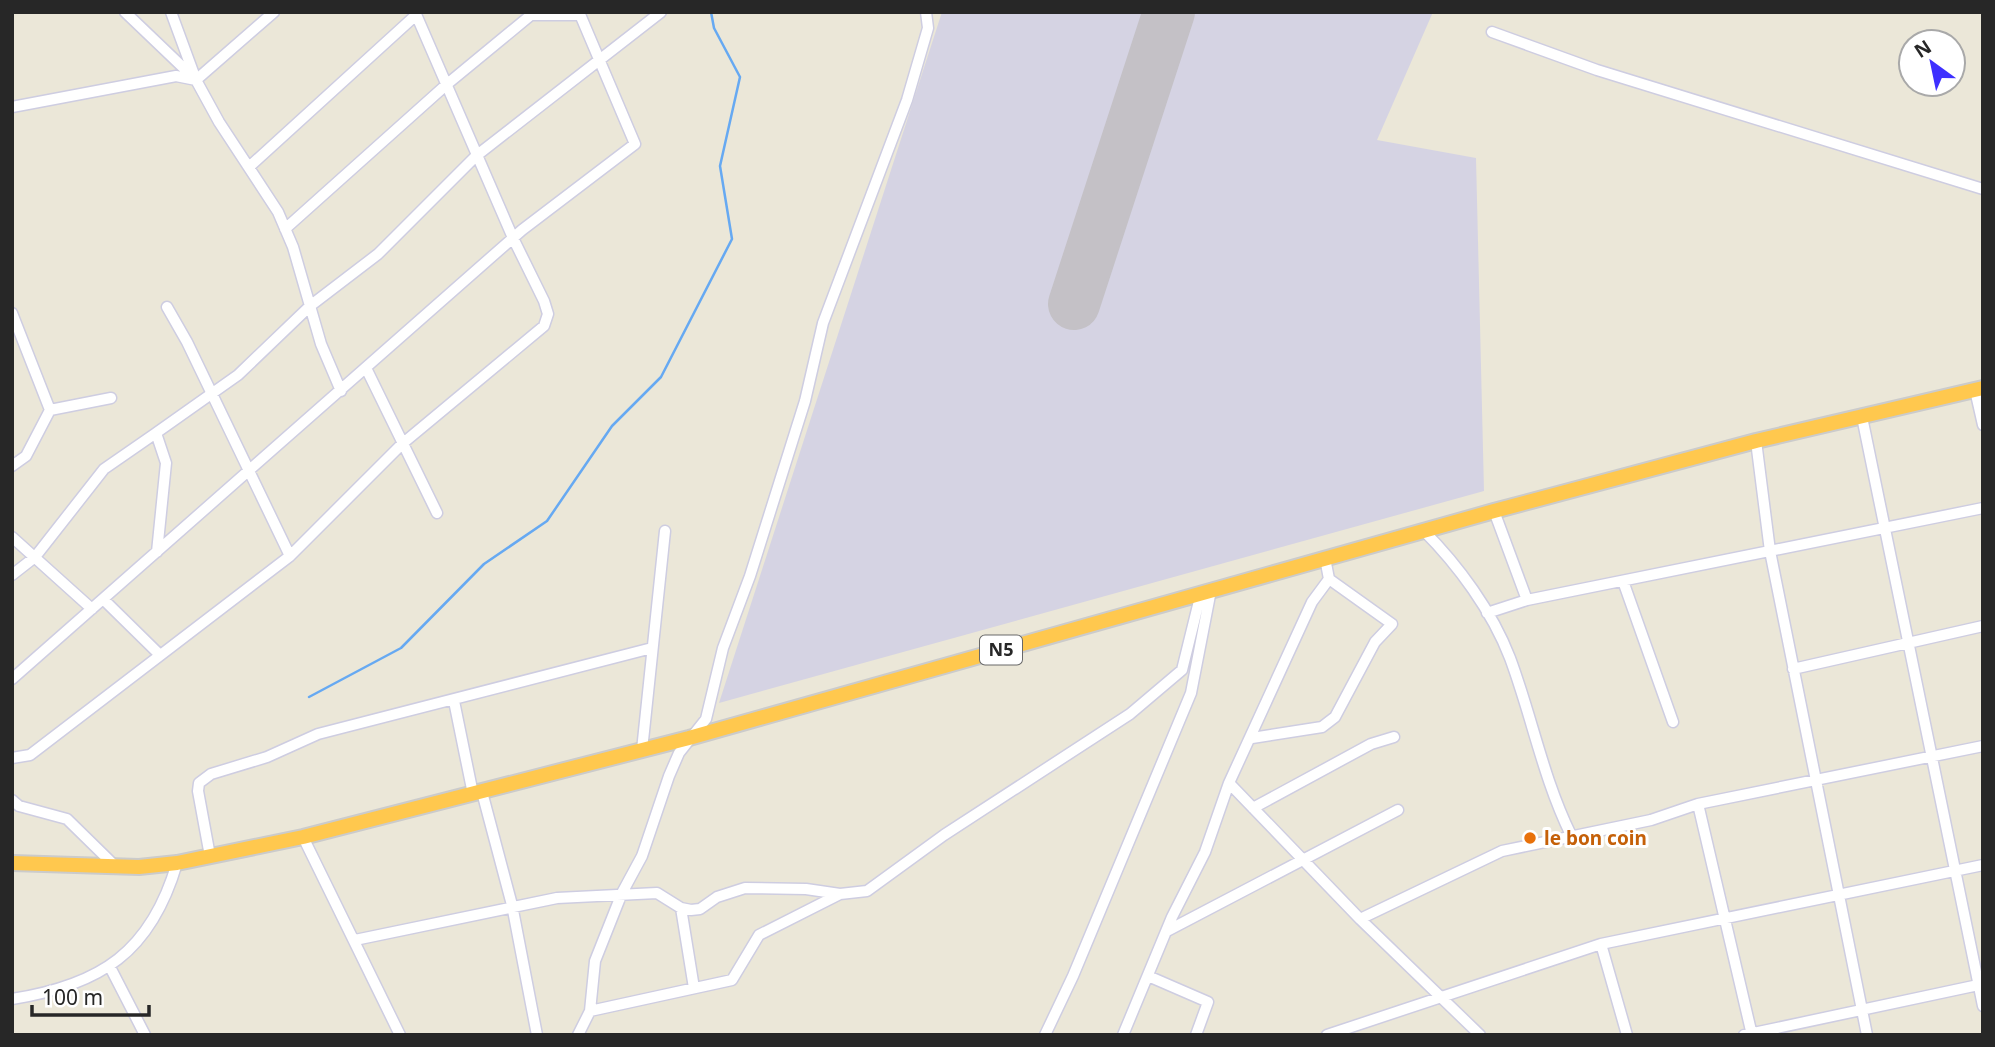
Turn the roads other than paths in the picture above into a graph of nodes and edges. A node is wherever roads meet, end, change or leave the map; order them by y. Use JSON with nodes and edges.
{"nodes":[{"id":1,"x":125,"y":12,"type":"edge"},
{"id":2,"x":171,"y":12,"type":"edge"},
{"id":3,"x":274,"y":12,"type":"edge"},
{"id":4,"x":661,"y":12,"type":"edge"},
{"id":5,"x":926,"y":12,"type":"edge"},
{"id":6,"x":416,"y":14,"type":"edge"},
{"id":7,"x":580,"y":14,"type":"edge"},
{"id":8,"x":1492,"y":32,"type":"dead end"},
{"id":9,"x":600,"y":58,"type":"junction"},
{"id":10,"x":196,"y":80,"type":"junction"},
{"id":11,"x":446,"y":85,"type":"junction"},
{"id":12,"x":12,"y":107,"type":"edge"},
{"id":13,"x":476,"y":156,"type":"junction"},
{"id":14,"x":248,"y":167,"type":"junction"},
{"id":15,"x":1983,"y":189,"type":"edge"},
{"id":16,"x":285,"y":229,"type":"junction"},
{"id":17,"x":513,"y":238,"type":"junction"},
{"id":18,"x":310,"y":306,"type":"junction"},
{"id":19,"x":167,"y":307,"type":"dead end"},
{"id":20,"x":12,"y":313,"type":"edge"},
{"id":21,"x":366,"y":368,"type":"junction"},
{"id":22,"x":1979,"y":389,"type":"edge"},
{"id":23,"x":341,"y":390,"type":"junction"},
{"id":24,"x":210,"y":393,"type":"junction"},
{"id":25,"x":111,"y":398,"type":"dead end"},
{"id":26,"x":50,"y":410,"type":"junction"},
{"id":27,"x":1862,"y":417,"type":"junction"},
{"id":28,"x":1983,"y":425,"type":"edge"},
{"id":29,"x":156,"y":433,"type":"junction"},
{"id":30,"x":1756,"y":440,"type":"junction"},
{"id":31,"x":402,"y":444,"type":"junction"},
{"id":32,"x":12,"y":466,"type":"edge"},
{"id":33,"x":249,"y":471,"type":"junction"},
{"id":34,"x":1983,"y":508,"type":"edge"},
{"id":35,"x":1493,"y":510,"type":"junction"},
{"id":36,"x":437,"y":513,"type":"dead end"},
{"id":37,"x":1886,"y":527,"type":"junction"},
{"id":38,"x":1423,"y":530,"type":"junction"},
{"id":39,"x":666,"y":531,"type":"dead end"},
{"id":40,"x":12,"y":537,"type":"edge"},
{"id":41,"x":1770,"y":551,"type":"junction"},
{"id":42,"x":157,"y":552,"type":"junction"},
{"id":43,"x":290,"y":556,"type":"junction"},
{"id":44,"x":35,"y":557,"type":"junction"},
{"id":45,"x":1325,"y":558,"type":"junction"},
{"id":46,"x":12,"y":575,"type":"edge"},
{"id":47,"x":1329,"y":579,"type":"junction"},
{"id":48,"x":1623,"y":581,"type":"junction"},
{"id":49,"x":1206,"y":592,"type":"junction"},
{"id":50,"x":103,"y":599,"type":"junction"},
{"id":51,"x":1527,"y":600,"type":"junction"},
{"id":52,"x":92,"y":608,"type":"junction"},
{"id":53,"x":1487,"y":613,"type":"junction"},
{"id":54,"x":1983,"y":626,"type":"edge"},
{"id":55,"x":1908,"y":642,"type":"junction"},
{"id":56,"x":652,"y":648,"type":"junction"},
{"id":57,"x":160,"y":655,"type":"junction"},
{"id":58,"x":1793,"y":669,"type":"junction"},
{"id":59,"x":12,"y":679,"type":"edge"},
{"id":60,"x":454,"y":701,"type":"junction"},
{"id":61,"x":1673,"y":722,"type":"dead end"},
{"id":62,"x":1394,"y":737,"type":"dead end"},
{"id":63,"x":689,"y":738,"type":"junction"},
{"id":64,"x":1252,"y":738,"type":"junction"},
{"id":65,"x":1983,"y":747,"type":"edge"},
{"id":66,"x":642,"y":750,"type":"junction"},
{"id":67,"x":1930,"y":757,"type":"junction"},
{"id":68,"x":12,"y":758,"type":"edge"},
{"id":69,"x":1816,"y":780,"type":"junction"},
{"id":70,"x":1229,"y":783,"type":"junction"},
{"id":71,"x":477,"y":793,"type":"junction"},
{"id":72,"x":12,"y":800,"type":"edge"},
{"id":73,"x":1698,"y":804,"type":"junction"},
{"id":74,"x":1253,"y":808,"type":"junction"},
{"id":75,"x":1398,"y":810,"type":"dead end"},
{"id":76,"x":1571,"y":835,"type":"junction"},
{"id":77,"x":303,"y":837,"type":"junction"},
{"id":78,"x":210,"y":856,"type":"junction"},
{"id":79,"x":1303,"y":860,"type":"junction"},
{"id":80,"x":12,"y":863,"type":"edge"},
{"id":81,"x":177,"y":863,"type":"junction"},
{"id":82,"x":1983,"y":865,"type":"edge"},
{"id":83,"x":116,"y":867,"type":"junction"},
{"id":84,"x":1953,"y":871,"type":"junction"},
{"id":85,"x":622,"y":893,"type":"junction"},
{"id":86,"x":840,"y":894,"type":"junction"},
{"id":87,"x":1839,"y":894,"type":"junction"},
{"id":88,"x":512,"y":905,"type":"junction"},
{"id":89,"x":681,"y":908,"type":"junction"},
{"id":90,"x":1724,"y":917,"type":"junction"},
{"id":91,"x":1360,"y":919,"type":"junction"},
{"id":92,"x":1166,"y":932,"type":"junction"},
{"id":93,"x":355,"y":940,"type":"junction"},
{"id":94,"x":1601,"y":944,"type":"junction"},
{"id":95,"x":110,"y":967,"type":"junction"},
{"id":96,"x":1148,"y":976,"type":"junction"},
{"id":97,"x":1980,"y":985,"type":"edge"},
{"id":98,"x":694,"y":988,"type":"junction"},
{"id":99,"x":1441,"y":997,"type":"junction"},
{"id":100,"x":12,"y":999,"type":"edge"},
{"id":101,"x":1983,"y":1006,"type":"edge"},
{"id":102,"x":1862,"y":1010,"type":"junction"},
{"id":103,"x":590,"y":1011,"type":"junction"},
{"id":104,"x":580,"y":1034,"type":"edge"},
{"id":105,"x":1749,"y":1034,"type":"edge"},
{"id":106,"x":145,"y":1035,"type":"edge"},
{"id":107,"x":400,"y":1035,"type":"edge"},
{"id":108,"x":537,"y":1035,"type":"edge"},
{"id":109,"x":1045,"y":1035,"type":"edge"},
{"id":110,"x":1123,"y":1035,"type":"edge"},
{"id":111,"x":1196,"y":1035,"type":"edge"},
{"id":112,"x":1327,"y":1035,"type":"edge"},
{"id":113,"x":1480,"y":1035,"type":"edge"},
{"id":114,"x":1627,"y":1035,"type":"edge"},
{"id":115,"x":1867,"y":1035,"type":"edge"}],
"edges":[{"from":1,"to":10,"type":"street"},
{"from":2,"to":10,"type":"street"},
{"from":3,"to":10,"type":"street"},
{"from":4,"to":9,"type":"street"},
{"from":5,"to":63,"type":"street"},
{"from":6,"to":11,"type":"street"},
{"from":6,"to":14,"type":"street"},
{"from":7,"to":9,"type":"street"},
{"from":7,"to":11,"type":"street"},
{"from":8,"to":15,"type":"street"},
{"from":9,"to":13,"type":"street"},
{"from":9,"to":17,"type":"street"},
{"from":10,"to":12,"type":"street"},
{"from":10,"to":14,"type":"street"},
{"from":11,"to":13,"type":"street"},
{"from":11,"to":16,"type":"street"},
{"from":13,"to":17,"type":"street"},
{"from":13,"to":18,"type":"street"},
{"from":14,"to":16,"type":"street"},
{"from":16,"to":18,"type":"street"},
{"from":17,"to":21,"type":"street"},
{"from":17,"to":31,"type":"street"},
{"from":18,"to":23,"type":"street"},
{"from":18,"to":24,"type":"street"},
{"from":19,"to":24,"type":"street"},
{"from":20,"to":26,"type":"street"},
{"from":21,"to":23,"type":"street"},
{"from":21,"to":31,"type":"street"},
{"from":22,"to":27,"type":"highway","number":"N5"},
{"from":22,"to":28,"type":"street"},
{"from":23,"to":33,"type":"street"},
{"from":24,"to":29,"type":"street"},
{"from":24,"to":33,"type":"street"},
{"from":25,"to":26,"type":"street"},
{"from":26,"to":32,"type":"street"},
{"from":27,"to":30,"type":"highway","number":"N5"},
{"from":27,"to":37,"type":"street"},
{"from":29,"to":42,"type":"street"},
{"from":29,"to":44,"type":"street"},
{"from":30,"to":35,"type":"highway","number":"N5"},
{"from":30,"to":41,"type":"street"},
{"from":31,"to":36,"type":"street"},
{"from":31,"to":43,"type":"street"},
{"from":33,"to":42,"type":"street"},
{"from":33,"to":43,"type":"street"},
{"from":34,"to":37,"type":"street"},
{"from":35,"to":38,"type":"highway","number":"N5"},
{"from":35,"to":51,"type":"street"},
{"from":37,"to":41,"type":"street"},
{"from":37,"to":55,"type":"street"},
{"from":38,"to":45,"type":"highway","number":"N5"},
{"from":38,"to":53,"type":"street"},
{"from":39,"to":56,"type":"street"},
{"from":40,"to":44,"type":"street"},
{"from":41,"to":48,"type":"street"},
{"from":41,"to":58,"type":"street"},
{"from":42,"to":50,"type":"street"},
{"from":43,"to":57,"type":"street"},
{"from":44,"to":46,"type":"street"},
{"from":44,"to":52,"type":"street"},
{"from":45,"to":47,"type":"street"},
{"from":45,"to":49,"type":"highway","number":"N5"},
{"from":47,"to":64,"type":"street"},
{"from":47,"to":64,"type":"street"},
{"from":48,"to":51,"type":"street"},
{"from":48,"to":61,"type":"street"},
{"from":49,"to":63,"type":"highway","number":"N5"},
{"from":49,"to":86,"type":"street"},
{"from":49,"to":109,"type":"street"},
{"from":50,"to":52,"type":"street"},
{"from":50,"to":57,"type":"street"},
{"from":51,"to":53,"type":"street"},
{"from":52,"to":59,"type":"street"},
{"from":53,"to":76,"type":"street"},
{"from":54,"to":55,"type":"street"},
{"from":55,"to":58,"type":"street"},
{"from":55,"to":67,"type":"street"},
{"from":56,"to":60,"type":"street"},
{"from":56,"to":66,"type":"street"},
{"from":57,"to":68,"type":"street"},
{"from":58,"to":69,"type":"street"},
{"from":60,"to":71,"type":"street"},
{"from":60,"to":78,"type":"street"},
{"from":62,"to":74,"type":"street"},
{"from":63,"to":66,"type":"highway","number":"N5"},
{"from":63,"to":85,"type":"street"},
{"from":64,"to":70,"type":"street"},
{"from":65,"to":67,"type":"street"},
{"from":66,"to":71,"type":"highway","number":"N5"},
{"from":67,"to":69,"type":"street"},
{"from":67,"to":84,"type":"street"},
{"from":69,"to":73,"type":"street"},
{"from":69,"to":87,"type":"street"},
{"from":70,"to":74,"type":"street"},
{"from":70,"to":92,"type":"street"},
{"from":71,"to":77,"type":"highway","number":"N5"},
{"from":71,"to":88,"type":"street"},
{"from":72,"to":83,"type":"street"},
{"from":73,"to":76,"type":"street"},
{"from":73,"to":90,"type":"street"},
{"from":74,"to":79,"type":"street"},
{"from":75,"to":79,"type":"street"},
{"from":76,"to":91,"type":"street"},
{"from":77,"to":78,"type":"highway","number":"N5"},
{"from":77,"to":93,"type":"street"},
{"from":78,"to":81,"type":"highway","number":"N5"},
{"from":79,"to":91,"type":"street"},
{"from":79,"to":92,"type":"street"},
{"from":80,"to":83,"type":"highway","number":"N5"},
{"from":81,"to":83,"type":"highway","number":"N5"},
{"from":81,"to":95,"type":"street"},
{"from":82,"to":84,"type":"street"},
{"from":84,"to":87,"type":"street"},
{"from":84,"to":97,"type":"street"},
{"from":85,"to":88,"type":"street"},
{"from":85,"to":89,"type":"street"},
{"from":85,"to":103,"type":"street"},
{"from":86,"to":89,"type":"street"},
{"from":86,"to":98,"type":"street"},
{"from":87,"to":90,"type":"street"},
{"from":87,"to":102,"type":"street"},
{"from":88,"to":93,"type":"street"},
{"from":88,"to":108,"type":"street"},
{"from":89,"to":98,"type":"street"},
{"from":90,"to":94,"type":"street"},
{"from":90,"to":105,"type":"street"},
{"from":91,"to":99,"type":"street"},
{"from":92,"to":96,"type":"street"},
{"from":93,"to":107,"type":"street"},
{"from":94,"to":99,"type":"street"},
{"from":94,"to":114,"type":"street"},
{"from":95,"to":100,"type":"street"},
{"from":95,"to":106,"type":"street"},
{"from":96,"to":110,"type":"street"},
{"from":96,"to":111,"type":"street"},
{"from":97,"to":101,"type":"street"},
{"from":97,"to":102,"type":"street"},
{"from":98,"to":103,"type":"street"},
{"from":99,"to":112,"type":"street"},
{"from":99,"to":113,"type":"street"},
{"from":102,"to":105,"type":"street"},
{"from":102,"to":115,"type":"street"},
{"from":103,"to":104,"type":"street"}]}
